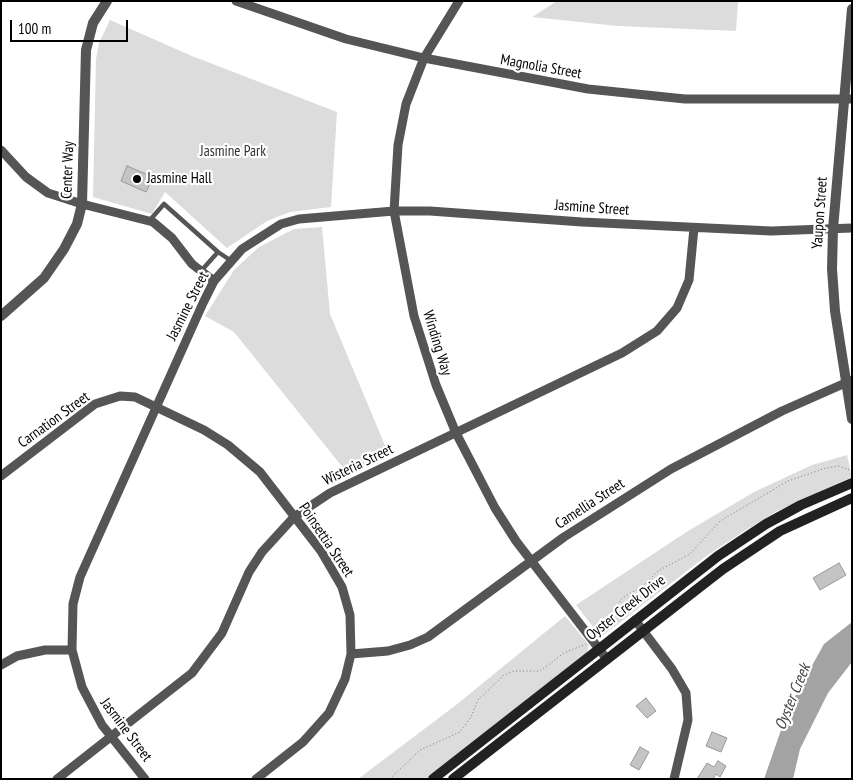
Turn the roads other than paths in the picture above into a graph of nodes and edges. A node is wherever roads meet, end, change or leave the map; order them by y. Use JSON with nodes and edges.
{"nodes":[{"id":1,"x":107,"y":1,"type":"edge"},
{"id":2,"x":236,"y":1,"type":"edge"},
{"id":3,"x":459,"y":1,"type":"edge"},
{"id":4,"x":852,"y":9,"type":"edge"},
{"id":5,"x":424,"y":58,"type":"junction"},
{"id":6,"x":848,"y":100,"type":"edge"},
{"id":7,"x":1,"y":150,"type":"edge"},
{"id":8,"x":82,"y":204,"type":"junction"},
{"id":9,"x":394,"y":211,"type":"junction"},
{"id":10,"x":150,"y":221,"type":"junction"},
{"id":11,"x":694,"y":228,"type":"junction"},
{"id":12,"x":852,"y":228,"type":"edge"},
{"id":13,"x":833,"y":229,"type":"junction"},
{"id":14,"x":218,"y":252,"type":"junction"},
{"id":15,"x":230,"y":260,"type":"junction"},
{"id":16,"x":201,"y":271,"type":"junction"},
{"id":17,"x":214,"y":281,"type":"junction"},
{"id":18,"x":1,"y":316,"type":"edge"},
{"id":19,"x":849,"y":382,"type":"edge"},
{"id":20,"x":156,"y":406,"type":"junction"},
{"id":21,"x":852,"y":418,"type":"edge"},
{"id":22,"x":456,"y":433,"type":"junction"},
{"id":23,"x":1,"y":476,"type":"edge"},
{"id":24,"x":852,"y":483,"type":"edge"},
{"id":25,"x":852,"y":498,"type":"edge"},
{"id":26,"x":294,"y":517,"type":"junction"},
{"id":27,"x":531,"y":561,"type":"junction"},
{"id":28,"x":635,"y":620,"type":"junction"},
{"id":29,"x":642,"y":630,"type":"junction"},
{"id":30,"x":599,"y":649,"type":"junction"},
{"id":31,"x":72,"y":650,"type":"junction"},
{"id":32,"x":351,"y":654,"type":"junction"},
{"id":33,"x":606,"y":658,"type":"junction"},
{"id":34,"x":1,"y":665,"type":"edge"},
{"id":35,"x":111,"y":737,"type":"junction"},
{"id":36,"x":57,"y":779,"type":"edge"},
{"id":37,"x":145,"y":779,"type":"edge"},
{"id":38,"x":256,"y":779,"type":"edge"},
{"id":39,"x":433,"y":779,"type":"edge"},
{"id":40,"x":453,"y":779,"type":"edge"},
{"id":41,"x":674,"y":779,"type":"edge"}],
"edges":[{"from":1,"to":8,"type":"street","name":"Center Way"},
{"from":2,"to":5,"type":"street","name":"Magnolia Street"},
{"from":3,"to":5,"type":"street","name":"Winding Way"},
{"from":4,"to":6,"type":"street","name":"Yaupon Street"},
{"from":5,"to":6,"type":"street","name":"Magnolia Street"},
{"from":5,"to":9,"type":"street","name":"Winding Way"},
{"from":6,"to":13,"type":"street","name":"Yaupon Street"},
{"from":7,"to":8,"type":"street"},
{"from":8,"to":10,"type":"street"},
{"from":8,"to":18,"type":"street","name":"Center Way"},
{"from":9,"to":11,"type":"street","name":"Jasmine Street"},
{"from":9,"to":15,"type":"street","name":"Jasmine Street"},
{"from":9,"to":22,"type":"street","name":"Winding Way"},
{"from":10,"to":14,"type":"lane"},
{"from":10,"to":16,"type":"street"},
{"from":11,"to":13,"type":"street","name":"Jasmine Street"},
{"from":11,"to":22,"type":"street","name":"Wisteria Street"},
{"from":12,"to":13,"type":"street","name":"Jasmine Street"},
{"from":13,"to":19,"type":"street","name":"Yaupon Street"},
{"from":14,"to":15,"type":"lane"},
{"from":14,"to":16,"type":"lane"},
{"from":15,"to":17,"type":"street","name":"Jasmine Street"},
{"from":16,"to":17,"type":"street"},
{"from":17,"to":20,"type":"street","name":"Jasmine Street"},
{"from":19,"to":21,"type":"street","name":"Yaupon Street"},
{"from":19,"to":27,"type":"street","name":"Camellia Street"},
{"from":20,"to":23,"type":"street","name":"Carnation Street"},
{"from":20,"to":26,"type":"street","name":"Poinsettia Street"},
{"from":20,"to":31,"type":"street","name":"Jasmine Street"},
{"from":22,"to":26,"type":"street","name":"Wisteria Street"},
{"from":22,"to":27,"type":"street","name":"Winding Way"},
{"from":24,"to":28,"type":"main road","name":"Oyster Creek Drive"},
{"from":25,"to":29,"type":"main road","name":"Oyster Creek Drive"},
{"from":26,"to":32,"type":"street","name":"Poinsettia Street"},
{"from":26,"to":35,"type":"street","name":"Wisteria Street"},
{"from":27,"to":30,"type":"street","name":"Winding Way"},
{"from":27,"to":32,"type":"street","name":"Camellia Street"},
{"from":28,"to":29,"type":"street"},
{"from":28,"to":30,"type":"main road","name":"Oyster Creek Drive"},
{"from":29,"to":33,"type":"main road","name":"Oyster Creek Drive"},
{"from":29,"to":41,"type":"street"},
{"from":30,"to":33,"type":"street","name":"Winding Way"},
{"from":30,"to":39,"type":"main road","name":"Oyster Creek Drive"},
{"from":31,"to":34,"type":"street"},
{"from":31,"to":35,"type":"street","name":"Jasmine Street"},
{"from":32,"to":38,"type":"street","name":"Poinsettia Street"},
{"from":33,"to":40,"type":"main road","name":"Oyster Creek Drive"},
{"from":35,"to":36,"type":"street","name":"Wisteria Street"},
{"from":35,"to":37,"type":"street","name":"Jasmine Street"}]}
